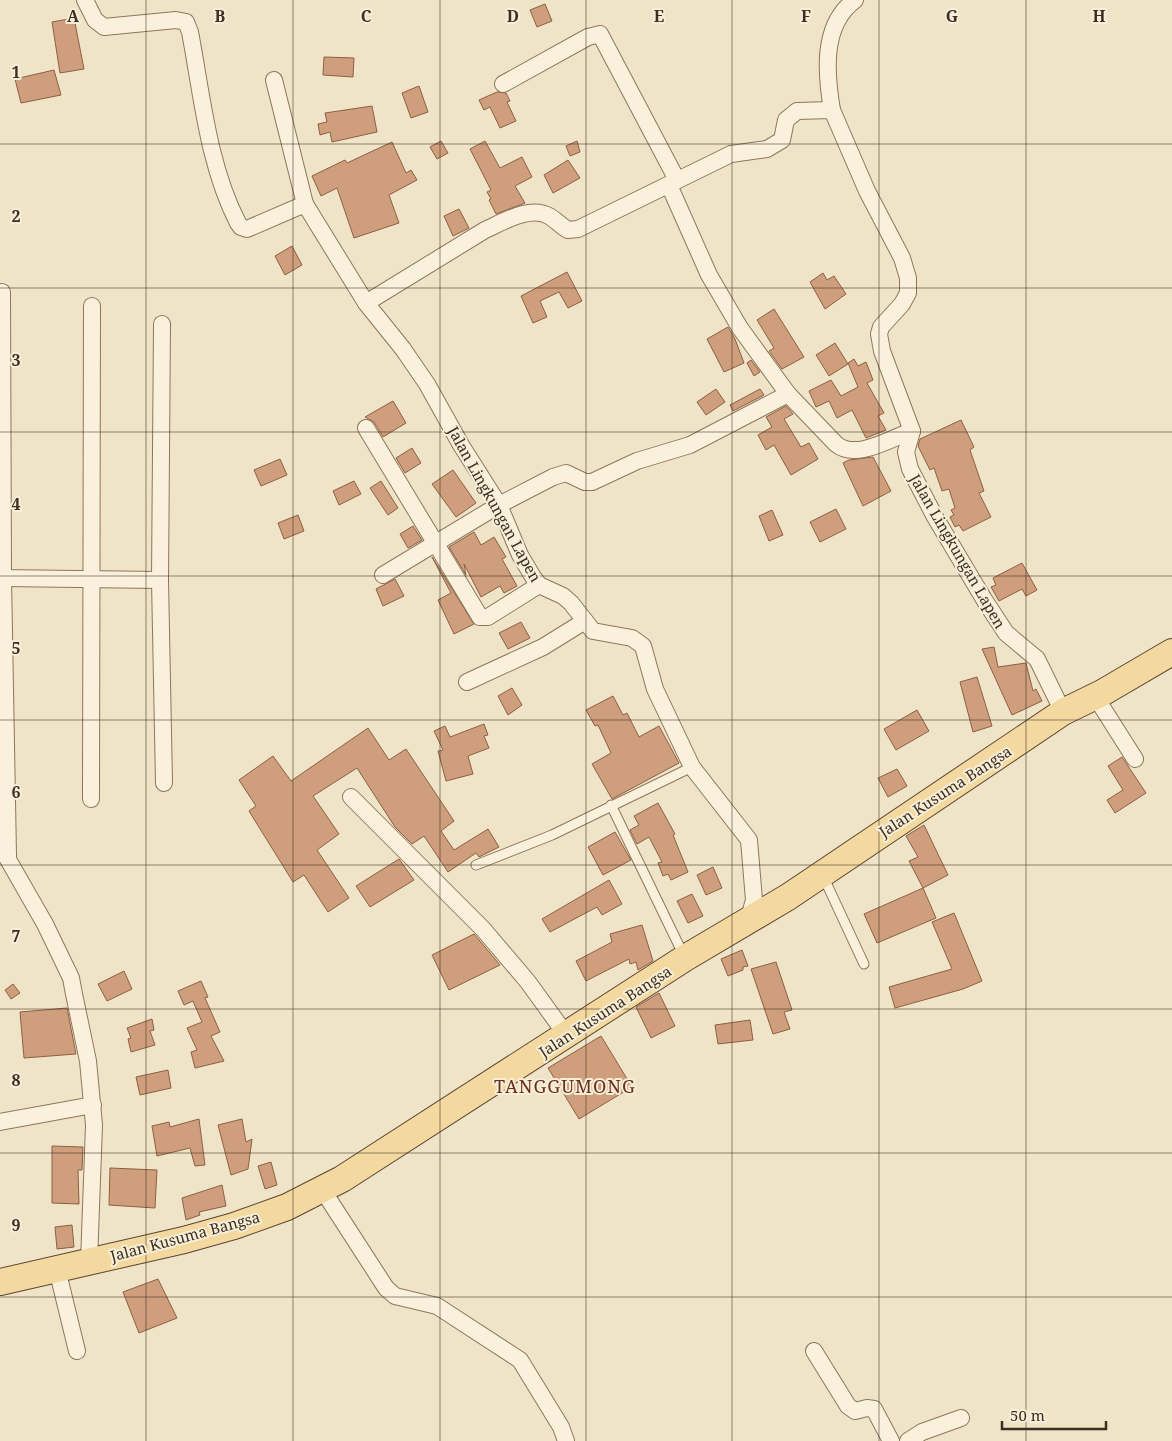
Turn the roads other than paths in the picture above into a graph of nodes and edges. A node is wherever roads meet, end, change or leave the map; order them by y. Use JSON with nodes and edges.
{"nodes":[{"id":1,"x":85,"y":0,"type":"edge"},
{"id":2,"x":855,"y":0,"type":"edge"},
{"id":3,"x":274,"y":80,"type":"dead end"},
{"id":4,"x":503,"y":84,"type":"dead end"},
{"id":5,"x":832,"y":110,"type":"junction"},
{"id":6,"x":673,"y":182,"type":"junction"},
{"id":7,"x":304,"y":204,"type":"junction"},
{"id":8,"x":2,"y":292,"type":"dead end"},
{"id":9,"x":366,"y":303,"type":"junction"},
{"id":10,"x":92,"y":306,"type":"dead end"},
{"id":11,"x":162,"y":324,"type":"dead end"},
{"id":12,"x":788,"y":394,"type":"junction"},
{"id":13,"x":366,"y":428,"type":"dead end"},
{"id":14,"x":912,"y":431,"type":"junction"},
{"id":15,"x":499,"y":505,"type":"junction"},
{"id":16,"x":438,"y":543,"type":"junction"},
{"id":17,"x":383,"y":575,"type":"dead end"},
{"id":18,"x":2,"y":578,"type":"edge"},
{"id":19,"x":93,"y":579,"type":"junction"},
{"id":20,"x":160,"y":580,"type":"junction"},
{"id":21,"x":539,"y":586,"type":"junction"},
{"id":22,"x":585,"y":621,"type":"junction"},
{"id":23,"x":1172,"y":652,"type":"edge"},
{"id":24,"x":467,"y":682,"type":"dead end"},
{"id":25,"x":1095,"y":696,"type":"junction"},
{"id":26,"x":1063,"y":712,"type":"junction"},
{"id":27,"x":1135,"y":760,"type":"dead end"},
{"id":28,"x":692,"y":767,"type":"junction"},
{"id":29,"x":4,"y":783,"type":"edge"},
{"id":30,"x":164,"y":783,"type":"dead end"},
{"id":31,"x":351,"y":797,"type":"dead end"},
{"id":32,"x":91,"y":799,"type":"dead end"},
{"id":33,"x":611,"y":805,"type":"junction"},
{"id":34,"x":4,"y":852,"type":"edge"},
{"id":35,"x":476,"y":865,"type":"dead end"},
{"id":36,"x":822,"y":873,"type":"junction"},
{"id":37,"x":749,"y":918,"type":"junction"},
{"id":38,"x":686,"y":958,"type":"junction"},
{"id":39,"x":864,"y":964,"type":"dead end"},
{"id":40,"x":567,"y":1036,"type":"junction"},
{"id":41,"x":93,"y":1105,"type":"junction"},
{"id":42,"x":0,"y":1122,"type":"edge"},
{"id":43,"x":322,"y":1189,"type":"junction"},
{"id":44,"x":89,"y":1262,"type":"junction"},
{"id":45,"x":57,"y":1269,"type":"junction"},
{"id":46,"x":0,"y":1282,"type":"edge"},
{"id":47,"x":77,"y":1351,"type":"dead end"},
{"id":48,"x":814,"y":1351,"type":"dead end"},
{"id":49,"x":961,"y":1418,"type":"dead end"},
{"id":50,"x":566,"y":1441,"type":"edge"},
{"id":51,"x":890,"y":1441,"type":"edge"},
{"id":52,"x":908,"y":1441,"type":"edge"}],
"edges":[{"from":1,"to":7,"type":"street"},
{"from":2,"to":5,"type":"street"},
{"from":3,"to":7,"type":"street","name":"Jalan Lingkungan Lapen"},
{"from":4,"to":6,"type":"street"},
{"from":5,"to":6,"type":"street"},
{"from":5,"to":14,"type":"street"},
{"from":6,"to":9,"type":"street"},
{"from":6,"to":12,"type":"street"},
{"from":7,"to":9,"type":"street","name":"Jalan Lingkungan Lapen"},
{"from":8,"to":18,"type":"street"},
{"from":9,"to":15,"type":"street","name":"Jalan Lingkungan Lapen"},
{"from":10,"to":19,"type":"street"},
{"from":11,"to":20,"type":"street"},
{"from":12,"to":14,"type":"street"},
{"from":12,"to":15,"type":"street"},
{"from":13,"to":16,"type":"street"},
{"from":14,"to":26,"type":"street","name":"Jalan Lingkungan Lapen"},
{"from":15,"to":16,"type":"street"},
{"from":15,"to":21,"type":"street","name":"Jalan Lingkungan Lapen"},
{"from":16,"to":17,"type":"street"},
{"from":16,"to":21,"type":"street"},
{"from":18,"to":19,"type":"street"},
{"from":18,"to":29,"type":"street"},
{"from":19,"to":20,"type":"street"},
{"from":19,"to":32,"type":"street"},
{"from":20,"to":30,"type":"street"},
{"from":21,"to":22,"type":"street","name":"Jalan Lingkungan Lapen"},
{"from":22,"to":24,"type":"street"},
{"from":22,"to":28,"type":"street","name":"Jalan Lingkungan Lapen"},
{"from":23,"to":25,"type":"main road","name":"Jalan Kusuma Bangsa"},
{"from":25,"to":26,"type":"main road","name":"Jalan Kusuma Bangsa"},
{"from":25,"to":27,"type":"street"},
{"from":26,"to":36,"type":"main road","name":"Jalan Kusuma Bangsa"},
{"from":28,"to":33,"type":"lane"},
{"from":28,"to":37,"type":"street","name":"Jalan Lingkungan Lapen"},
{"from":29,"to":34,"type":"street"},
{"from":31,"to":40,"type":"street"},
{"from":33,"to":35,"type":"lane"},
{"from":33,"to":38,"type":"lane"},
{"from":34,"to":41,"type":"street"},
{"from":36,"to":37,"type":"main road","name":"Jalan Kusuma Bangsa"},
{"from":36,"to":39,"type":"lane"},
{"from":37,"to":38,"type":"main road","name":"Jalan Kusuma Bangsa"},
{"from":38,"to":40,"type":"main road","name":"Jalan Kusuma Bangsa"},
{"from":40,"to":43,"type":"main road","name":"Jalan Kusuma Bangsa"},
{"from":41,"to":42,"type":"street"},
{"from":41,"to":44,"type":"street"},
{"from":43,"to":44,"type":"main road","name":"Jalan Kusuma Bangsa"},
{"from":43,"to":50,"type":"street"},
{"from":44,"to":45,"type":"main road","name":"Jalan Kusuma Bangsa"},
{"from":45,"to":46,"type":"main road","name":"Jalan Kusuma Bangsa"},
{"from":45,"to":47,"type":"street"},
{"from":48,"to":51,"type":"street"},
{"from":49,"to":52,"type":"street"}]}
